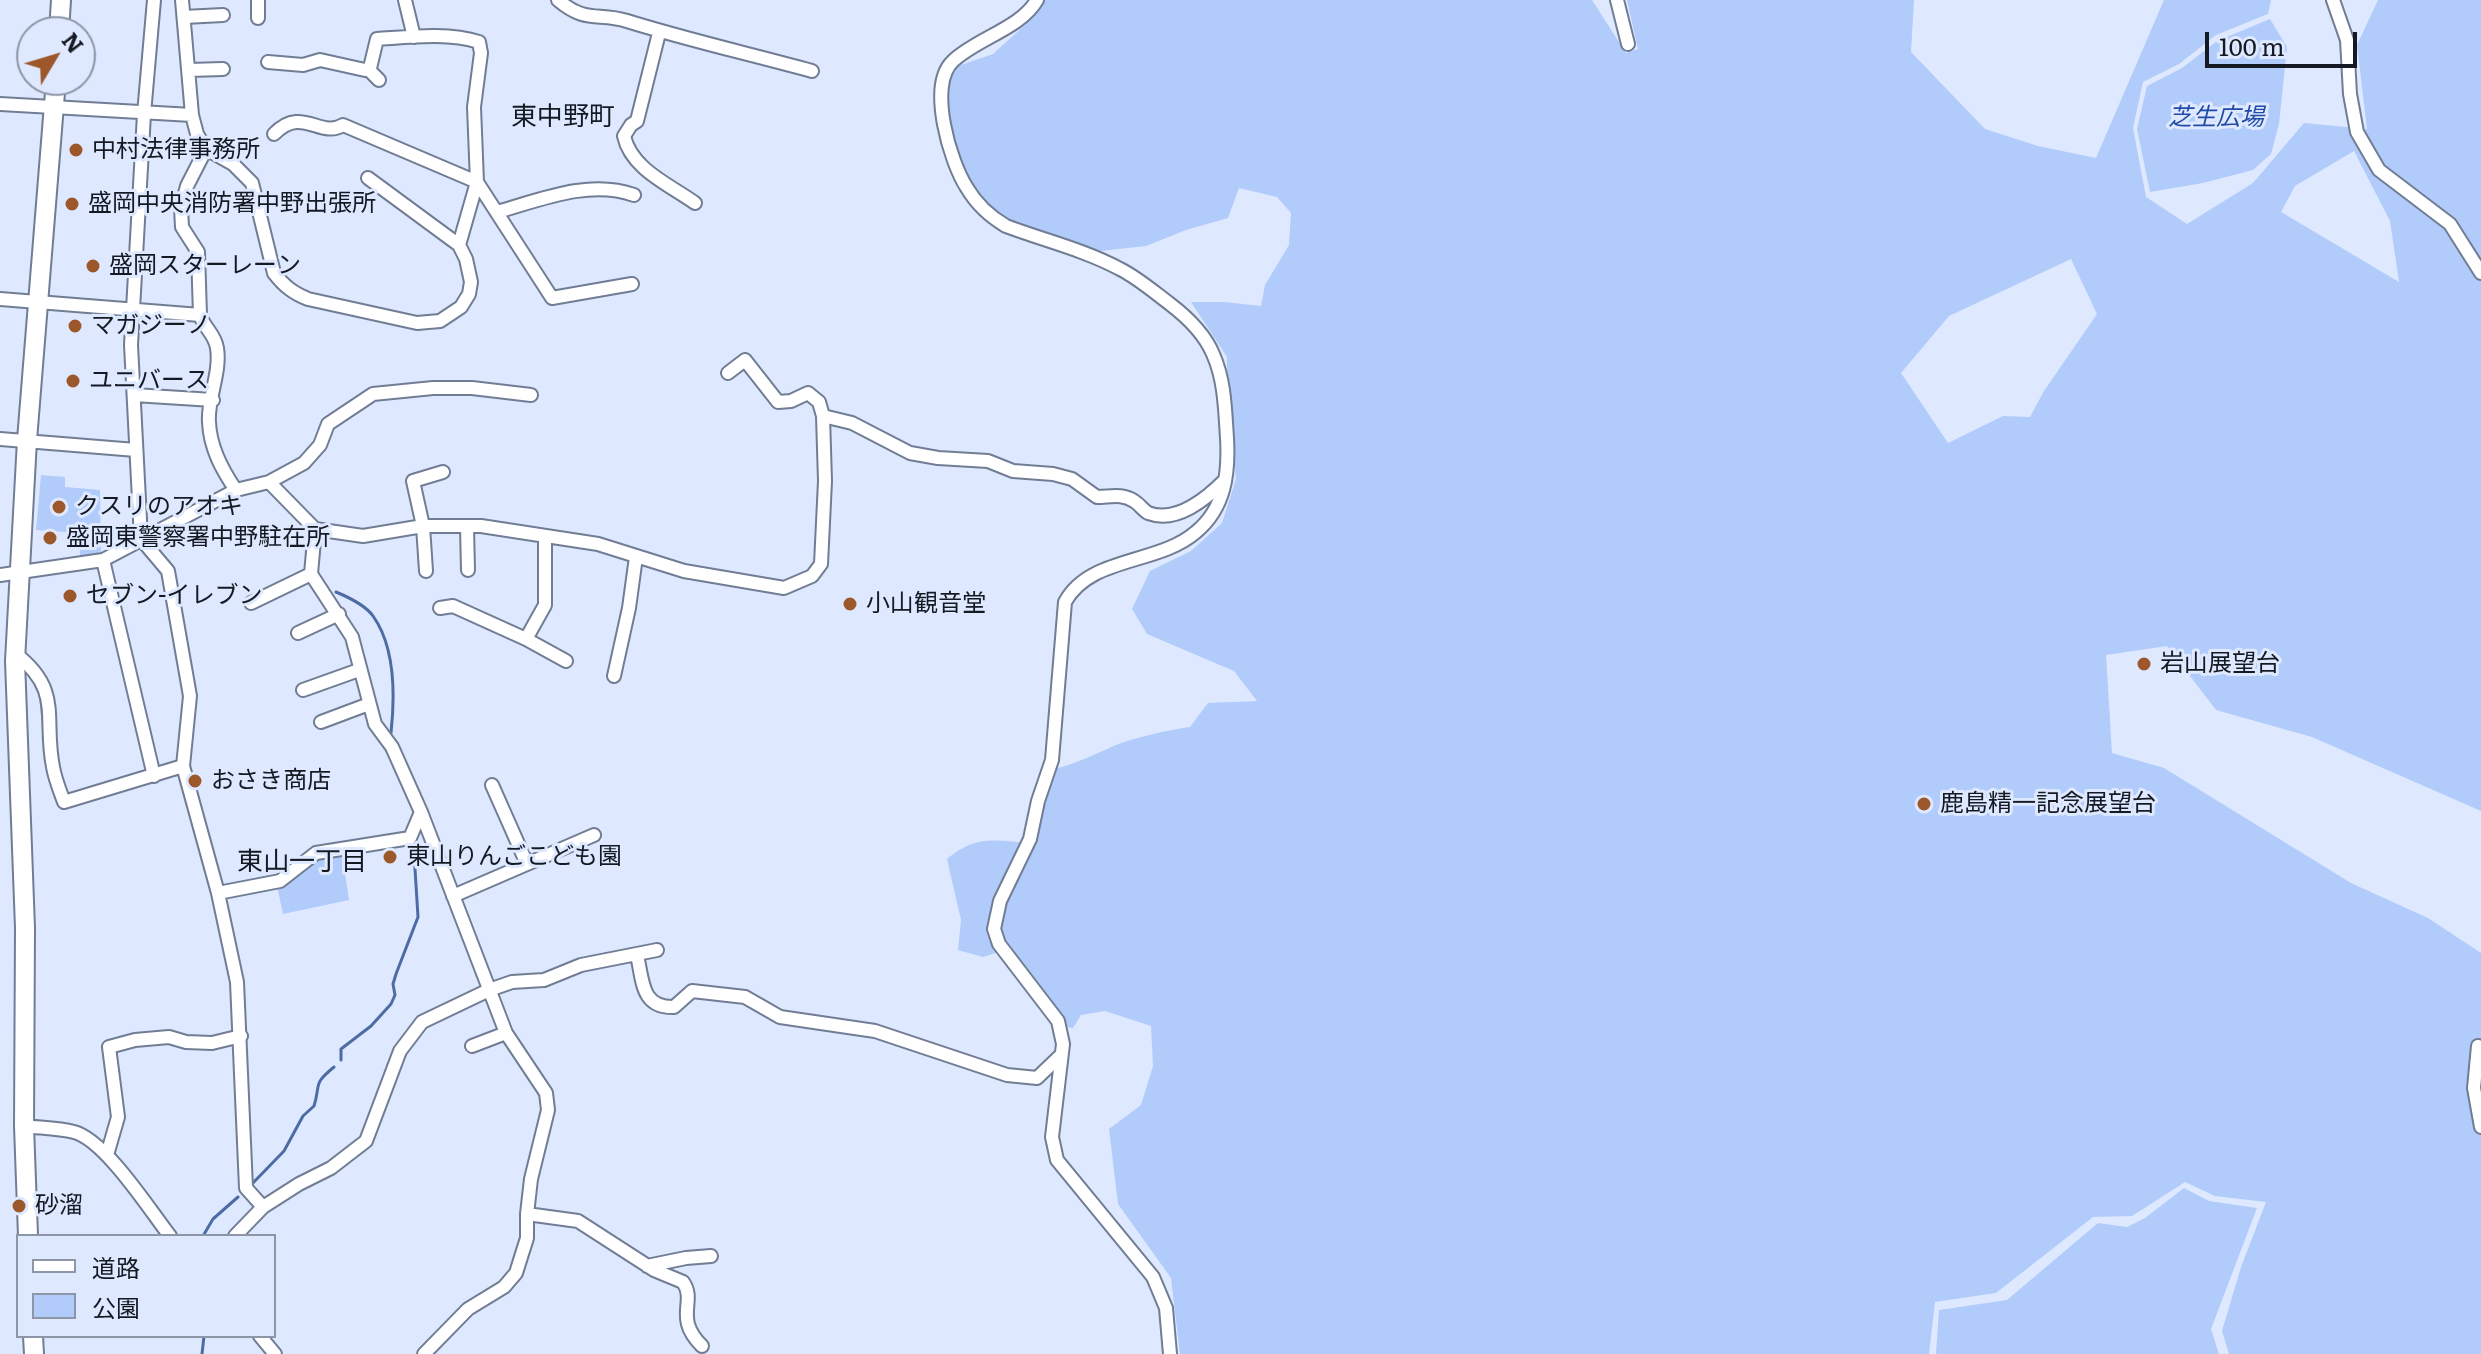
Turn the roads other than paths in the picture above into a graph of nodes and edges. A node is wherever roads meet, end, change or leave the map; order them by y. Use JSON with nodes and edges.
{"nodes":[{"id":1,"x":154,"y":0,"type":"edge"},
{"id":2,"x":182,"y":0,"type":"edge"},
{"id":3,"x":258,"y":0,"type":"edge"},
{"id":4,"x":405,"y":0,"type":"edge"},
{"id":5,"x":558,"y":0,"type":"edge"},
{"id":6,"x":1037,"y":0,"type":"edge"},
{"id":7,"x":1617,"y":0,"type":"edge"},
{"id":8,"x":2333,"y":0,"type":"edge"},
{"id":9,"x":223,"y":15,"type":"dead end"},
{"id":10,"x":184,"y":17,"type":"junction"},
{"id":11,"x":258,"y":18,"type":"dead end"},
{"id":12,"x":659,"y":33,"type":"junction"},
{"id":13,"x":414,"y":37,"type":"junction"},
{"id":14,"x":1628,"y":44,"type":"dead end"},
{"id":15,"x":268,"y":62,"type":"dead end"},
{"id":16,"x":223,"y":69,"type":"dead end"},
{"id":17,"x":368,"y":69,"type":"junction"},
{"id":18,"x":189,"y":70,"type":"junction"},
{"id":19,"x":812,"y":71,"type":"dead end"},
{"id":20,"x":379,"y":80,"type":"dead end"},
{"id":21,"x":55,"y":96,"type":"edge"},
{"id":22,"x":0,"y":104,"type":"edge"},
{"id":23,"x":54,"y":107,"type":"junction"},
{"id":24,"x":144,"y":114,"type":"junction"},
{"id":25,"x":192,"y":115,"type":"junction"},
{"id":26,"x":274,"y":134,"type":"dead end"},
{"id":27,"x":206,"y":149,"type":"junction"},
{"id":28,"x":368,"y":178,"type":"dead end"},
{"id":29,"x":477,"y":182,"type":"junction"},
{"id":30,"x":634,"y":195,"type":"dead end"},
{"id":31,"x":695,"y":203,"type":"dead end"},
{"id":32,"x":497,"y":212,"type":"junction"},
{"id":33,"x":459,"y":245,"type":"junction"},
{"id":34,"x":2481,"y":273,"type":"edge"},
{"id":35,"x":632,"y":284,"type":"dead end"},
{"id":36,"x":0,"y":299,"type":"edge"},
{"id":37,"x":38,"y":302,"type":"junction"},
{"id":38,"x":131,"y":310,"type":"junction"},
{"id":39,"x":200,"y":315,"type":"junction"},
{"id":40,"x":728,"y":373,"type":"dead end"},
{"id":41,"x":134,"y":395,"type":"junction"},
{"id":42,"x":531,"y":395,"type":"dead end"},
{"id":43,"x":213,"y":400,"type":"junction"},
{"id":44,"x":823,"y":416,"type":"junction"},
{"id":45,"x":0,"y":439,"type":"edge"},
{"id":46,"x":27,"y":440,"type":"junction"},
{"id":47,"x":136,"y":450,"type":"junction"},
{"id":48,"x":443,"y":472,"type":"dead end"},
{"id":49,"x":1226,"y":479,"type":"junction"},
{"id":50,"x":269,"y":482,"type":"junction"},
{"id":51,"x":236,"y":490,"type":"junction"},
{"id":52,"x":423,"y":526,"type":"junction"},
{"id":53,"x":467,"y":527,"type":"junction"},
{"id":54,"x":315,"y":529,"type":"junction"},
{"id":55,"x":545,"y":537,"type":"junction"},
{"id":56,"x":141,"y":539,"type":"junction"},
{"id":57,"x":636,"y":557,"type":"junction"},
{"id":58,"x":103,"y":560,"type":"junction"},
{"id":59,"x":468,"y":570,"type":"dead end"},
{"id":60,"x":426,"y":571,"type":"dead end"},
{"id":61,"x":20,"y":573,"type":"junction"},
{"id":62,"x":311,"y":574,"type":"junction"},
{"id":63,"x":0,"y":575,"type":"edge"},
{"id":64,"x":251,"y":603,"type":"dead end"},
{"id":65,"x":440,"y":608,"type":"dead end"},
{"id":66,"x":339,"y":614,"type":"junction"},
{"id":67,"x":298,"y":633,"type":"dead end"},
{"id":68,"x":526,"y":639,"type":"junction"},
{"id":69,"x":11,"y":659,"type":"junction"},
{"id":70,"x":566,"y":661,"type":"dead end"},
{"id":71,"x":359,"y":670,"type":"junction"},
{"id":72,"x":614,"y":676,"type":"dead end"},
{"id":73,"x":303,"y":690,"type":"dead end"},
{"id":74,"x":369,"y":704,"type":"junction"},
{"id":75,"x":321,"y":722,"type":"dead end"},
{"id":76,"x":183,"y":766,"type":"junction"},
{"id":77,"x":154,"y":776,"type":"junction"},
{"id":78,"x":492,"y":785,"type":"dead end"},
{"id":79,"x":421,"y":812,"type":"junction"},
{"id":80,"x":594,"y":835,"type":"dead end"},
{"id":81,"x":527,"y":864,"type":"junction"},
{"id":82,"x":218,"y":893,"type":"junction"},
{"id":83,"x":453,"y":896,"type":"junction"},
{"id":84,"x":657,"y":950,"type":"dead end"},
{"id":85,"x":637,"y":955,"type":"junction"},
{"id":86,"x":489,"y":990,"type":"junction"},
{"id":87,"x":506,"y":1033,"type":"junction"},
{"id":88,"x":241,"y":1036,"type":"junction"},
{"id":89,"x":472,"y":1046,"type":"dead end"},
{"id":90,"x":2478,"y":1046,"type":"dead end"},
{"id":91,"x":1061,"y":1055,"type":"junction"},
{"id":92,"x":24,"y":1126,"type":"junction"},
{"id":93,"x":2481,"y":1127,"type":"edge"},
{"id":94,"x":107,"y":1155,"type":"junction"},
{"id":95,"x":263,"y":1207,"type":"junction"},
{"id":96,"x":527,"y":1214,"type":"junction"},
{"id":97,"x":28,"y":1234,"type":"edge"},
{"id":98,"x":168,"y":1234,"type":"edge"},
{"id":99,"x":237,"y":1234,"type":"edge"},
{"id":100,"x":711,"y":1256,"type":"dead end"},
{"id":101,"x":647,"y":1266,"type":"junction"},
{"id":102,"x":262,"y":1338,"type":"edge"},
{"id":103,"x":702,"y":1346,"type":"dead end"},
{"id":104,"x":275,"y":1354,"type":"edge"},
{"id":105,"x":424,"y":1354,"type":"edge"},
{"id":106,"x":1170,"y":1354,"type":"edge"}],
"edges":[{"from":1,"to":24,"type":"street"},
{"from":2,"to":10,"type":"street"},
{"from":3,"to":11,"type":"street"},
{"from":4,"to":13,"type":"street"},
{"from":5,"to":12,"type":"street"},
{"from":6,"to":49,"type":"street"},
{"from":7,"to":14,"type":"street"},
{"from":8,"to":34,"type":"street"},
{"from":9,"to":10,"type":"street"},
{"from":10,"to":18,"type":"street"},
{"from":12,"to":19,"type":"street"},
{"from":12,"to":31,"type":"street"},
{"from":13,"to":17,"type":"street"},
{"from":13,"to":29,"type":"street"},
{"from":15,"to":17,"type":"street"},
{"from":16,"to":18,"type":"street"},
{"from":17,"to":20,"type":"street"},
{"from":18,"to":25,"type":"street"},
{"from":21,"to":23,"type":"highway"},
{"from":22,"to":23,"type":"street"},
{"from":23,"to":24,"type":"street"},
{"from":23,"to":37,"type":"highway"},
{"from":24,"to":25,"type":"street"},
{"from":24,"to":38,"type":"street"},
{"from":25,"to":27,"type":"street"},
{"from":26,"to":29,"type":"street"},
{"from":27,"to":33,"type":"street"},
{"from":27,"to":39,"type":"street"},
{"from":28,"to":33,"type":"street"},
{"from":29,"to":32,"type":"street"},
{"from":29,"to":33,"type":"street"},
{"from":30,"to":32,"type":"street"},
{"from":32,"to":35,"type":"street"},
{"from":36,"to":37,"type":"street"},
{"from":37,"to":38,"type":"street"},
{"from":37,"to":46,"type":"highway"},
{"from":38,"to":39,"type":"street"},
{"from":38,"to":41,"type":"street"},
{"from":39,"to":43,"type":"street"},
{"from":40,"to":44,"type":"street"},
{"from":41,"to":43,"type":"street"},
{"from":41,"to":47,"type":"street"},
{"from":42,"to":50,"type":"street"},
{"from":43,"to":51,"type":"street"},
{"from":44,"to":49,"type":"street"},
{"from":44,"to":57,"type":"street"},
{"from":45,"to":46,"type":"street"},
{"from":46,"to":47,"type":"street"},
{"from":46,"to":61,"type":"highway"},
{"from":47,"to":56,"type":"street"},
{"from":48,"to":52,"type":"street"},
{"from":49,"to":91,"type":"street"},
{"from":50,"to":51,"type":"street"},
{"from":50,"to":54,"type":"street"},
{"from":51,"to":56,"type":"street"},
{"from":52,"to":53,"type":"street"},
{"from":52,"to":54,"type":"street"},
{"from":52,"to":60,"type":"street"},
{"from":53,"to":55,"type":"street"},
{"from":53,"to":59,"type":"street"},
{"from":54,"to":62,"type":"street"},
{"from":55,"to":57,"type":"street"},
{"from":55,"to":68,"type":"street"},
{"from":56,"to":58,"type":"street"},
{"from":56,"to":76,"type":"street"},
{"from":57,"to":72,"type":"street"},
{"from":58,"to":61,"type":"street"},
{"from":58,"to":77,"type":"street"},
{"from":61,"to":63,"type":"street"},
{"from":61,"to":69,"type":"highway"},
{"from":62,"to":64,"type":"street"},
{"from":62,"to":66,"type":"street"},
{"from":65,"to":68,"type":"street"},
{"from":66,"to":67,"type":"street"},
{"from":66,"to":71,"type":"street"},
{"from":68,"to":70,"type":"street"},
{"from":69,"to":77,"type":"street"},
{"from":69,"to":92,"type":"highway"},
{"from":71,"to":73,"type":"street"},
{"from":71,"to":74,"type":"street"},
{"from":74,"to":75,"type":"street"},
{"from":74,"to":79,"type":"street"},
{"from":76,"to":77,"type":"street"},
{"from":76,"to":82,"type":"street"},
{"from":78,"to":81,"type":"street"},
{"from":79,"to":82,"type":"street"},
{"from":79,"to":83,"type":"street"},
{"from":80,"to":81,"type":"street"},
{"from":81,"to":83,"type":"street"},
{"from":82,"to":88,"type":"street"},
{"from":83,"to":86,"type":"street"},
{"from":84,"to":85,"type":"street"},
{"from":85,"to":86,"type":"street"},
{"from":85,"to":91,"type":"street"},
{"from":86,"to":87,"type":"street"},
{"from":86,"to":95,"type":"street"},
{"from":87,"to":89,"type":"street"},
{"from":87,"to":96,"type":"street"},
{"from":88,"to":94,"type":"street"},
{"from":88,"to":95,"type":"street"},
{"from":90,"to":93,"type":"street"},
{"from":91,"to":106,"type":"street"},
{"from":92,"to":94,"type":"street"},
{"from":92,"to":97,"type":"highway"},
{"from":94,"to":98,"type":"street"},
{"from":95,"to":99,"type":"street"},
{"from":96,"to":101,"type":"street"},
{"from":96,"to":105,"type":"street"},
{"from":100,"to":101,"type":"street"},
{"from":101,"to":103,"type":"street"},
{"from":102,"to":104,"type":"street"}]}
